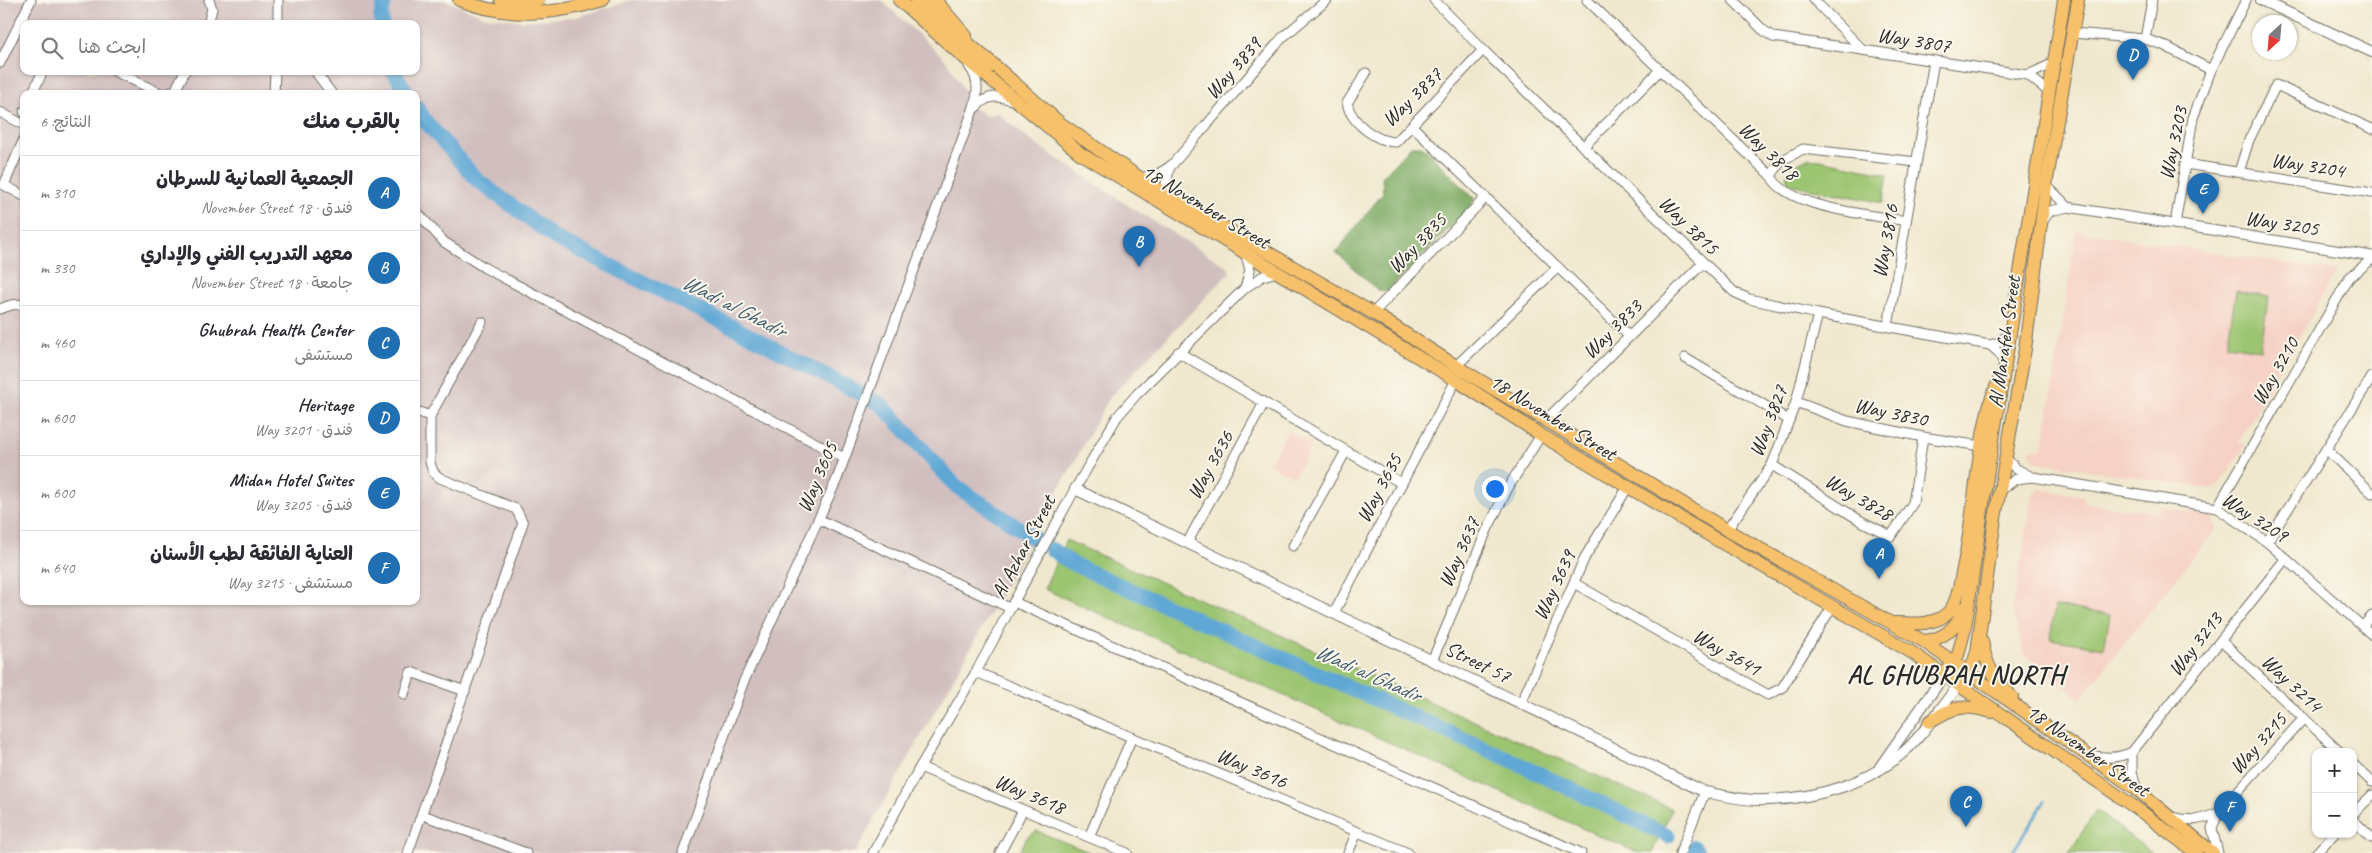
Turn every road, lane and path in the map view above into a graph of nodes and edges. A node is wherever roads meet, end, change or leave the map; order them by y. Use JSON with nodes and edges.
{"nodes":[{"id":1,"x":30,"y":0,"type":"edge"},
{"id":2,"x":209,"y":0,"type":"edge"},
{"id":3,"x":278,"y":0,"type":"edge"},
{"id":4,"x":460,"y":0,"type":"edge"},
{"id":5,"x":502,"y":0,"type":"edge"},
{"id":6,"x":537,"y":0,"type":"edge"},
{"id":7,"x":603,"y":0,"type":"edge"},
{"id":8,"x":899,"y":0,"type":"edge"},
{"id":9,"x":917,"y":0,"type":"edge"},
{"id":10,"x":935,"y":0,"type":"edge"},
{"id":11,"x":1327,"y":0,"type":"edge"},
{"id":12,"x":1434,"y":0,"type":"edge"},
{"id":13,"x":1587,"y":0,"type":"edge"},
{"id":14,"x":1733,"y":0,"type":"edge"},
{"id":15,"x":1814,"y":0,"type":"edge"},
{"id":16,"x":2064,"y":0,"type":"edge"},
{"id":17,"x":2078,"y":0,"type":"edge"},
{"id":18,"x":2152,"y":0,"type":"edge"},
{"id":19,"x":2246,"y":0,"type":"edge"},
{"id":20,"x":2261,"y":0,"type":"edge"},
{"id":21,"x":23,"y":20,"type":"edge"},
{"id":22,"x":209,"y":20,"type":"edge"},
{"id":23,"x":278,"y":20,"type":"edge"},
{"id":24,"x":20,"y":27,"type":"edge"},
{"id":25,"x":2072,"y":32,"type":"junction"},
{"id":26,"x":2145,"y":39,"type":"junction"},
{"id":27,"x":1483,"y":50,"type":"junction"},
{"id":28,"x":1863,"y":50,"type":"junction"},
{"id":29,"x":2372,"y":52,"type":"edge"},
{"id":30,"x":961,"y":56,"type":"junction"},
{"id":31,"x":1934,"y":60,"type":"junction"},
{"id":32,"x":0,"y":63,"type":"edge"},
{"id":33,"x":2054,"y":63,"type":"junction"},
{"id":34,"x":992,"y":65,"type":"junction"},
{"id":35,"x":2211,"y":70,"type":"junction"},
{"id":36,"x":1659,"y":71,"type":"junction"},
{"id":37,"x":1366,"y":73,"type":"dead end"},
{"id":38,"x":2028,"y":74,"type":"junction"},
{"id":39,"x":41,"y":75,"type":"edge"},
{"id":40,"x":120,"y":75,"type":"edge"},
{"id":41,"x":183,"y":75,"type":"edge"},
{"id":42,"x":275,"y":75,"type":"edge"},
{"id":43,"x":318,"y":75,"type":"edge"},
{"id":44,"x":139,"y":89,"type":"edge"},
{"id":45,"x":34,"y":90,"type":"edge"},
{"id":46,"x":176,"y":90,"type":"edge"},
{"id":47,"x":274,"y":90,"type":"edge"},
{"id":48,"x":329,"y":90,"type":"edge"},
{"id":49,"x":2049,"y":92,"type":"junction"},
{"id":50,"x":1016,"y":100,"type":"junction"},
{"id":51,"x":973,"y":110,"type":"junction"},
{"id":52,"x":0,"y":112,"type":"edge"},
{"id":53,"x":20,"y":123,"type":"edge"},
{"id":54,"x":1413,"y":126,"type":"junction"},
{"id":55,"x":2372,"y":129,"type":"edge"},
{"id":56,"x":1584,"y":147,"type":"junction"},
{"id":57,"x":20,"y":148,"type":"edge"},
{"id":58,"x":1916,"y":162,"type":"junction"},
{"id":59,"x":2185,"y":164,"type":"junction"},
{"id":60,"x":1170,"y":166,"type":"junction"},
{"id":61,"x":2239,"y":172,"type":"junction"},
{"id":62,"x":1771,"y":176,"type":"junction"},
{"id":63,"x":1139,"y":178,"type":"junction"},
{"id":64,"x":2046,"y":185,"type":"junction"},
{"id":65,"x":2372,"y":193,"type":"edge"},
{"id":66,"x":20,"y":194,"type":"edge"},
{"id":67,"x":1167,"y":194,"type":"junction"},
{"id":68,"x":1486,"y":197,"type":"junction"},
{"id":69,"x":2068,"y":207,"type":"junction"},
{"id":70,"x":420,"y":216,"type":"edge"},
{"id":71,"x":1906,"y":221,"type":"junction"},
{"id":72,"x":2041,"y":224,"type":"junction"},
{"id":73,"x":2175,"y":224,"type":"junction"},
{"id":74,"x":1245,"y":252,"type":"junction"},
{"id":75,"x":2372,"y":257,"type":"edge"},
{"id":76,"x":1702,"y":263,"type":"junction"},
{"id":77,"x":1558,"y":267,"type":"junction"},
{"id":78,"x":1277,"y":272,"type":"junction"},
{"id":79,"x":1245,"y":288,"type":"junction"},
{"id":80,"x":20,"y":304,"type":"edge"},
{"id":81,"x":0,"y":309,"type":"edge"},
{"id":82,"x":1372,"y":313,"type":"junction"},
{"id":83,"x":1818,"y":314,"type":"junction"},
{"id":84,"x":482,"y":322,"type":"dead end"},
{"id":85,"x":1888,"y":326,"type":"junction"},
{"id":86,"x":2011,"y":329,"type":"junction"},
{"id":87,"x":1629,"y":336,"type":"junction"},
{"id":88,"x":1990,"y":345,"type":"junction"},
{"id":89,"x":1178,"y":352,"type":"junction"},
{"id":90,"x":1685,"y":358,"type":"dead end"},
{"id":91,"x":1456,"y":366,"type":"junction"},
{"id":92,"x":2005,"y":369,"type":"junction"},
{"id":93,"x":2372,"y":377,"type":"edge"},
{"id":94,"x":1456,"y":380,"type":"junction"},
{"id":95,"x":1796,"y":402,"type":"junction"},
{"id":96,"x":1264,"y":403,"type":"junction"},
{"id":97,"x":420,"y":412,"type":"edge"},
{"id":98,"x":430,"y":416,"type":"junction"},
{"id":99,"x":1546,"y":420,"type":"junction"},
{"id":100,"x":1789,"y":420,"type":"junction"},
{"id":101,"x":1541,"y":435,"type":"junction"},
{"id":102,"x":1923,"y":437,"type":"junction"},
{"id":103,"x":1981,"y":446,"type":"junction"},
{"id":104,"x":2326,"y":449,"type":"junction"},
{"id":105,"x":1346,"y":451,"type":"junction"},
{"id":106,"x":844,"y":458,"type":"junction"},
{"id":107,"x":2006,"y":458,"type":"junction"},
{"id":108,"x":1772,"y":465,"type":"junction"},
{"id":109,"x":2033,"y":477,"type":"junction"},
{"id":110,"x":1402,"y":483,"type":"junction"},
{"id":111,"x":1628,"y":487,"type":"junction"},
{"id":112,"x":1075,"y":489,"type":"junction"},
{"id":113,"x":2000,"y":491,"type":"junction"},
{"id":114,"x":2372,"y":494,"type":"edge"},
{"id":115,"x":2217,"y":508,"type":"junction"},
{"id":116,"x":818,"y":519,"type":"junction"},
{"id":117,"x":1727,"y":530,"type":"junction"},
{"id":118,"x":2267,"y":542,"type":"junction"},
{"id":119,"x":1187,"y":543,"type":"junction"},
{"id":120,"x":1293,"y":546,"type":"dead end"},
{"id":121,"x":2286,"y":558,"type":"junction"},
{"id":122,"x":1574,"y":582,"type":"junction"},
{"id":123,"x":1969,"y":594,"type":"junction"},
{"id":124,"x":1012,"y":605,"type":"junction"},
{"id":125,"x":1832,"y":607,"type":"junction"},
{"id":126,"x":1334,"y":613,"type":"junction"},
{"id":127,"x":2372,"y":616,"type":"edge"},
{"id":128,"x":1890,"y":622,"type":"junction"},
{"id":129,"x":1981,"y":626,"type":"junction"},
{"id":130,"x":2363,"y":626,"type":"junction"},
{"id":131,"x":2372,"y":635,"type":"edge"},
{"id":132,"x":2220,"y":640,"type":"junction"},
{"id":133,"x":1923,"y":641,"type":"junction"},
{"id":134,"x":1432,"y":661,"type":"junction"},
{"id":135,"x":1953,"y":662,"type":"junction"},
{"id":136,"x":976,"y":672,"type":"junction"},
{"id":137,"x":1968,"y":672,"type":"junction"},
{"id":138,"x":1944,"y":675,"type":"junction"},
{"id":139,"x":1958,"y":686,"type":"junction"},
{"id":140,"x":465,"y":691,"type":"junction"},
{"id":141,"x":404,"y":694,"type":"dead end"},
{"id":142,"x":1521,"y":703,"type":"junction"},
{"id":143,"x":2002,"y":715,"type":"junction"},
{"id":144,"x":2031,"y":716,"type":"junction"},
{"id":145,"x":2304,"y":718,"type":"junction"},
{"id":146,"x":1929,"y":722,"type":"junction"},
{"id":147,"x":1132,"y":737,"type":"junction"},
{"id":148,"x":2336,"y":748,"type":"edge"},
{"id":149,"x":2132,"y":752,"type":"junction"},
{"id":150,"x":2087,"y":754,"type":"junction"},
{"id":151,"x":920,"y":766,"type":"junction"},
{"id":152,"x":2357,"y":768,"type":"edge"},
{"id":153,"x":1877,"y":771,"type":"junction"},
{"id":154,"x":2372,"y":782,"type":"edge"},
{"id":155,"x":2136,"y":789,"type":"junction"},
{"id":156,"x":1705,"y":792,"type":"junction"},
{"id":157,"x":2372,"y":795,"type":"edge"},
{"id":158,"x":1023,"y":810,"type":"junction"},
{"id":159,"x":2357,"y":810,"type":"edge"},
{"id":160,"x":2218,"y":813,"type":"junction"},
{"id":161,"x":423,"y":815,"type":"junction"},
{"id":162,"x":2170,"y":816,"type":"junction"},
{"id":163,"x":2357,"y":824,"type":"edge"},
{"id":164,"x":1358,"y":832,"type":"junction"},
{"id":165,"x":1089,"y":837,"type":"junction"},
{"id":166,"x":2330,"y":838,"type":"edge"},
{"id":167,"x":2372,"y":838,"type":"edge"},
{"id":168,"x":408,"y":853,"type":"edge"},
{"id":169,"x":526,"y":853,"type":"edge"},
{"id":170,"x":683,"y":853,"type":"edge"},
{"id":171,"x":873,"y":853,"type":"edge"},
{"id":172,"x":1000,"y":853,"type":"edge"},
{"id":173,"x":1127,"y":853,"type":"edge"},
{"id":174,"x":1348,"y":853,"type":"edge"},
{"id":175,"x":1408,"y":853,"type":"edge"},
{"id":176,"x":1581,"y":853,"type":"edge"},
{"id":177,"x":1680,"y":853,"type":"edge"},
{"id":178,"x":2196,"y":853,"type":"edge"},
{"id":179,"x":2213,"y":853,"type":"edge"},
{"id":180,"x":2218,"y":853,"type":"edge"},
{"id":181,"x":2316,"y":853,"type":"edge"}],
"edges":[{"from":1,"to":21,"type":"street"},
{"from":2,"to":22,"type":"street"},
{"from":3,"to":23,"type":"street"},
{"from":4,"to":7,"type":"main road"},
{"from":5,"to":6,"type":"highway"},
{"from":8,"to":30,"type":"main road","name":"18 November Street"},
{"from":9,"to":34,"type":"highway"},
{"from":10,"to":34,"type":"main road","name":"18 November Street"},
{"from":11,"to":60,"type":"street","name":"Way 3839"},
{"from":12,"to":27,"type":"street","name":"Way 3815"},
{"from":13,"to":36,"type":"street","name":"Way 3818"},
{"from":14,"to":28,"type":"street"},
{"from":15,"to":28,"type":"street","name":"Way 3807"},
{"from":16,"to":33,"type":"main road","name":"Al Marafeh Street"},
{"from":17,"to":25,"type":"main road","name":"Al Marafeh Street"},
{"from":18,"to":26,"type":"street"},
{"from":19,"to":35,"type":"street","name":"Way 3203"},
{"from":20,"to":29,"type":"street"},
{"from":24,"to":32,"type":"street"},
{"from":25,"to":26,"type":"street"},
{"from":25,"to":64,"type":"main road","name":"Al Marafeh Street"},
{"from":26,"to":35,"type":"street"},
{"from":27,"to":54,"type":"street","name":"Way 3837"},
{"from":27,"to":56,"type":"street","name":"Way 3815"},
{"from":28,"to":31,"type":"street","name":"Way 3807"},
{"from":30,"to":50,"type":"main road","name":"18 November Street"},
{"from":30,"to":51,"type":"street","name":"Way 3605"},
{"from":31,"to":38,"type":"street","name":"Way 3807"},
{"from":31,"to":58,"type":"street","name":"Way 3816"},
{"from":33,"to":38,"type":"street"},
{"from":33,"to":49,"type":"main road","name":"Al Marafeh Street"},
{"from":34,"to":63,"type":"main road","name":"18 November Street"},
{"from":35,"to":59,"type":"street","name":"Way 3203"},
{"from":36,"to":56,"type":"street"},
{"from":36,"to":62,"type":"street","name":"Way 3818"},
{"from":37,"to":54,"type":"street","name":"Way 3837"},
{"from":38,"to":49,"type":"street"},
{"from":39,"to":45,"type":"street"},
{"from":40,"to":44,"type":"street"},
{"from":41,"to":46,"type":"street"},
{"from":42,"to":47,"type":"street"},
{"from":43,"to":48,"type":"street"},
{"from":49,"to":86,"type":"main road","name":"Al Marafeh Street"},
{"from":50,"to":51,"type":"street"},
{"from":50,"to":74,"type":"main road","name":"18 November Street"},
{"from":51,"to":106,"type":"street","name":"Way 3605"},
{"from":52,"to":53,"type":"street"},
{"from":54,"to":68,"type":"street"},
{"from":55,"to":61,"type":"street","name":"Way 3204"},
{"from":56,"to":76,"type":"street","name":"Way 3815"},
{"from":57,"to":66,"type":"street"},
{"from":58,"to":62,"type":"street"},
{"from":58,"to":71,"type":"street","name":"Way 3816"},
{"from":59,"to":61,"type":"street","name":"Way 3204"},
{"from":59,"to":73,"type":"street","name":"Way 3203"},
{"from":60,"to":63,"type":"street","name":"Way 3839"},
{"from":60,"to":67,"type":"street"},
{"from":61,"to":65,"type":"street","name":"Way 3204"},
{"from":62,"to":71,"type":"street","name":"Way 3818"},
{"from":63,"to":67,"type":"main road","name":"18 November Street"},
{"from":64,"to":69,"type":"street"},
{"from":64,"to":72,"type":"main road","name":"Al Marafeh Street"},
{"from":67,"to":82,"type":"main road","name":"18 November Street"},
{"from":68,"to":77,"type":"street"},
{"from":68,"to":82,"type":"street","name":"Way 3835"},
{"from":69,"to":72,"type":"street"},
{"from":69,"to":73,"type":"street","name":"Way 3205"},
{"from":70,"to":106,"type":"street"},
{"from":71,"to":85,"type":"street","name":"Way 3816"},
{"from":72,"to":107,"type":"main road","name":"Al Marafeh Street"},
{"from":73,"to":75,"type":"street","name":"Way 3205"},
{"from":74,"to":78,"type":"main road","name":"18 November Street"},
{"from":74,"to":79,"type":"street"},
{"from":75,"to":115,"type":"street","name":"Way 3210"},
{"from":76,"to":83,"type":"street","name":"Way 3815"},
{"from":76,"to":87,"type":"street","name":"Way 3833"},
{"from":77,"to":87,"type":"street"},
{"from":77,"to":91,"type":"street"},
{"from":78,"to":79,"type":"street","name":"Al Azhar Street"},
{"from":78,"to":94,"type":"main road","name":"18 November Street"},
{"from":79,"to":89,"type":"street","name":"Al Azhar Street"},
{"from":80,"to":81,"type":"street"},
{"from":82,"to":91,"type":"main road","name":"18 November Street"},
{"from":83,"to":85,"type":"street","name":"Way 3815"},
{"from":83,"to":95,"type":"street","name":"Way 3827"},
{"from":84,"to":98,"type":"street"},
{"from":85,"to":88,"type":"street","name":"Way 3815"},
{"from":86,"to":88,"type":"street"},
{"from":86,"to":92,"type":"main road","name":"Al Marafeh Street"},
{"from":87,"to":99,"type":"street","name":"Way 3833"},
{"from":88,"to":92,"type":"street"},
{"from":89,"to":96,"type":"street"},
{"from":89,"to":112,"type":"street","name":"Al Azhar Street"},
{"from":90,"to":100,"type":"street"},
{"from":91,"to":99,"type":"main road","name":"18 November Street"},
{"from":92,"to":103,"type":"main road"},
{"from":92,"to":123,"type":"main road","name":"Al Marafeh Street"},
{"from":93,"to":104,"type":"street"},
{"from":94,"to":101,"type":"main road","name":"18 November Street"},
{"from":94,"to":110,"type":"street","name":"Way 3635"},
{"from":95,"to":100,"type":"street","name":"Way 3827"},
{"from":95,"to":102,"type":"street","name":"Way 3830"},
{"from":96,"to":105,"type":"street"},
{"from":96,"to":119,"type":"street","name":"Way 3636"},
{"from":97,"to":98,"type":"street"},
{"from":98,"to":140,"type":"street"},
{"from":99,"to":117,"type":"main road","name":"18 November Street"},
{"from":100,"to":108,"type":"street","name":"Way 3827"},
{"from":101,"to":111,"type":"main road","name":"18 November Street"},
{"from":101,"to":134,"type":"street","name":"Way 3637"},
{"from":102,"to":103,"type":"street","name":"Way 3830"},
{"from":102,"to":108,"type":"street","name":"Way 3828"},
{"from":103,"to":128,"type":"main road"},
{"from":104,"to":114,"type":"street"},
{"from":104,"to":118,"type":"street"},
{"from":105,"to":110,"type":"street"},
{"from":105,"to":120,"type":"street"},
{"from":106,"to":116,"type":"street","name":"Way 3605"},
{"from":107,"to":109,"type":"street","name":"Way 3209"},
{"from":107,"to":113,"type":"main road","name":"Al Marafeh Street"},
{"from":108,"to":117,"type":"street","name":"Way 3827"},
{"from":109,"to":113,"type":"street","name":"Way 3209"},
{"from":109,"to":115,"type":"street","name":"Way 3209"},
{"from":110,"to":126,"type":"street","name":"Way 3635"},
{"from":111,"to":122,"type":"street","name":"Way 3639"},
{"from":111,"to":125,"type":"main road","name":"18 November Street"},
{"from":112,"to":119,"type":"street","name":"Street 57"},
{"from":112,"to":124,"type":"street","name":"Al Azhar Street"},
{"from":113,"to":129,"type":"main road","name":"Al Marafeh Street"},
{"from":115,"to":118,"type":"street","name":"Way 3209"},
{"from":116,"to":124,"type":"street"},
{"from":116,"to":170,"type":"street","name":"Way 3605"},
{"from":117,"to":128,"type":"main road","name":"18 November Street"},
{"from":118,"to":121,"type":"street","name":"Way 3209"},
{"from":119,"to":126,"type":"street","name":"Street 57"},
{"from":121,"to":130,"type":"street","name":"Way 3209"},
{"from":121,"to":132,"type":"street","name":"Way 3213"},
{"from":122,"to":125,"type":"street","name":"Way 3641"},
{"from":122,"to":142,"type":"street","name":"Way 3639"},
{"from":123,"to":133,"type":"main road"},
{"from":123,"to":135,"type":"main road","name":"Al Marafeh Street"},
{"from":124,"to":136,"type":"street","name":"Al Azhar Street"},
{"from":124,"to":176,"type":"street"},
{"from":125,"to":138,"type":"main road","name":"18 November Street"},
{"from":126,"to":134,"type":"street","name":"Street 57"},
{"from":127,"to":130,"type":"street"},
{"from":128,"to":133,"type":"main road","name":"18 November Street"},
{"from":129,"to":137,"type":"main road","name":"Al Marafeh Street"},
{"from":129,"to":144,"type":"main road"},
{"from":130,"to":131,"type":"street","name":"Way 3209"},
{"from":132,"to":145,"type":"street","name":"Way 3214"},
{"from":132,"to":149,"type":"street","name":"Way 3213"},
{"from":133,"to":135,"type":"main road","name":"18 November Street"},
{"from":134,"to":142,"type":"street","name":"Street 57"},
{"from":135,"to":137,"type":"main road","name":"18 November Street"},
{"from":135,"to":138,"type":"main road","name":"Al Marafeh Street"},
{"from":136,"to":147,"type":"street","name":"Way 3616"},
{"from":136,"to":151,"type":"street","name":"Al Azhar Street"},
{"from":137,"to":139,"type":"main road","name":"Al Marafeh Street"},
{"from":137,"to":144,"type":"main road","name":"18 November Street"},
{"from":138,"to":139,"type":"main road","name":"18 November Street"},
{"from":138,"to":153,"type":"street"},
{"from":139,"to":143,"type":"main road","name":"18 November Street"},
{"from":139,"to":146,"type":"street","name":"Street 57"},
{"from":140,"to":141,"type":"street"},
{"from":140,"to":161,"type":"street"},
{"from":142,"to":156,"type":"street","name":"Street 57"},
{"from":143,"to":146,"type":"main road"},
{"from":143,"to":178,"type":"main road","name":"18 November Street"},
{"from":144,"to":150,"type":"main road","name":"18 November Street"},
{"from":145,"to":148,"type":"street","name":"Way 3214"},
{"from":145,"to":160,"type":"street","name":"Way 3215"},
{"from":146,"to":153,"type":"street","name":"Street 57"},
{"from":147,"to":164,"type":"street","name":"Way 3616"},
{"from":147,"to":165,"type":"street"},
{"from":149,"to":150,"type":"street"},
{"from":149,"to":155,"type":"street"},
{"from":150,"to":155,"type":"main road","name":"18 November Street"},
{"from":151,"to":158,"type":"street","name":"Way 3618"},
{"from":151,"to":171,"type":"street","name":"Al Azhar Street"},
{"from":152,"to":154,"type":"street"},
{"from":153,"to":156,"type":"street","name":"Street 57"},
{"from":155,"to":162,"type":"main road","name":"18 November Street"},
{"from":156,"to":177,"type":"street"},
{"from":157,"to":159,"type":"street"},
{"from":158,"to":165,"type":"street","name":"Way 3618"},
{"from":158,"to":172,"type":"street"},
{"from":160,"to":162,"type":"street","name":"Way 3215"},
{"from":160,"to":180,"type":"street"},
{"from":161,"to":168,"type":"street"},
{"from":161,"to":169,"type":"street"},
{"from":162,"to":179,"type":"main road","name":"18 November Street"},
{"from":163,"to":167,"type":"street"},
{"from":164,"to":174,"type":"street"},
{"from":164,"to":175,"type":"street","name":"Way 3616"},
{"from":165,"to":173,"type":"street","name":"Way 3618"},
{"from":166,"to":181,"type":"street"}]}
